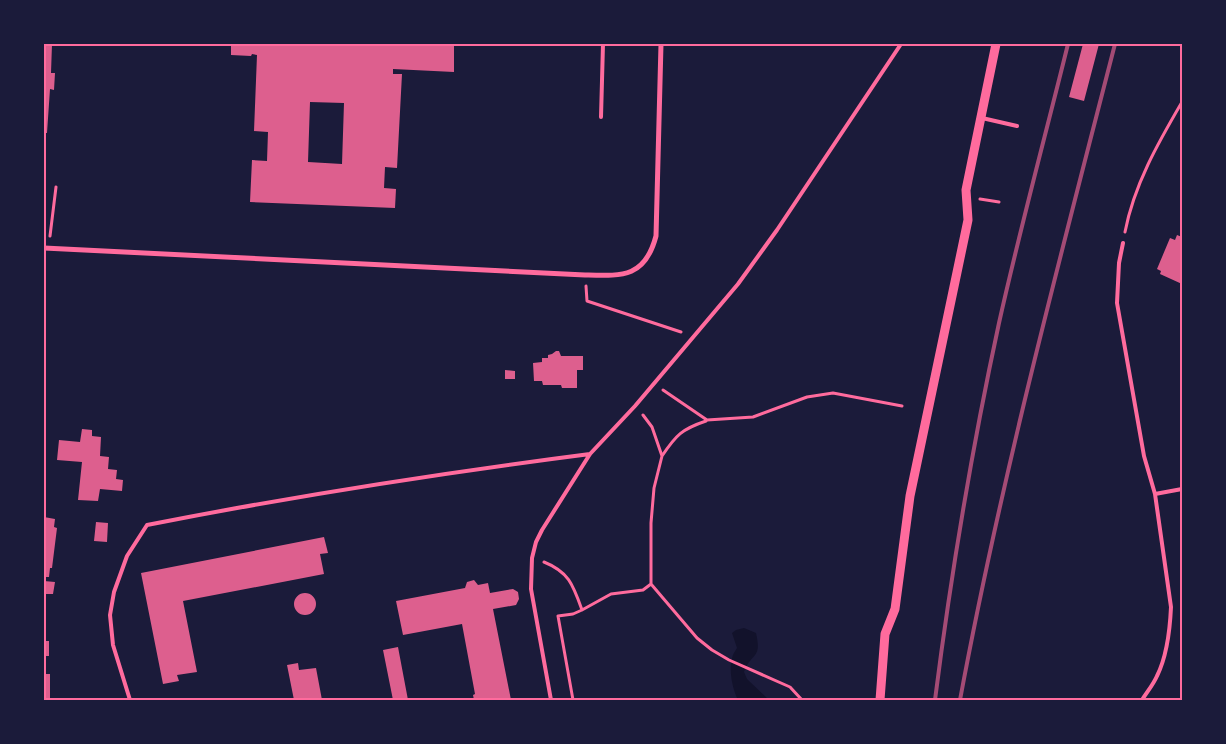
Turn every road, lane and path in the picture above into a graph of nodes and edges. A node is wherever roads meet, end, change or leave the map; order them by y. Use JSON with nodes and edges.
{"nodes":[{"id":1,"x":603,"y":44,"type":"edge"},
{"id":2,"x":661,"y":44,"type":"edge"},
{"id":3,"x":901,"y":44,"type":"edge"},
{"id":4,"x":996,"y":44,"type":"edge"},
{"id":5,"x":1182,"y":102,"type":"edge"},
{"id":6,"x":601,"y":117,"type":"dead end"},
{"id":7,"x":980,"y":118,"type":"junction"},
{"id":8,"x":1017,"y":126,"type":"dead end"},
{"id":9,"x":56,"y":187,"type":"dead end"},
{"id":10,"x":1124,"y":243,"type":"joint"},
{"id":11,"x":46,"y":248,"type":"edge"},
{"id":12,"x":586,"y":275,"type":"junction"},
{"id":13,"x":694,"y":336,"type":"junction"},
{"id":14,"x":655,"y":383,"type":"junction"},
{"id":15,"x":635,"y":406,"type":"junction"},
{"id":16,"x":902,"y":406,"type":"dead end"},
{"id":17,"x":706,"y":420,"type":"junction"},
{"id":18,"x":590,"y":454,"type":"junction"},
{"id":19,"x":662,"y":456,"type":"junction"},
{"id":20,"x":1182,"y":489,"type":"edge"},
{"id":21,"x":1155,"y":494,"type":"junction"},
{"id":22,"x":532,"y":558,"type":"junction"},
{"id":23,"x":651,"y":584,"type":"junction"},
{"id":24,"x":582,"y":610,"type":"junction"},
{"id":25,"x":130,"y":700,"type":"edge"},
{"id":26,"x":551,"y":700,"type":"edge"},
{"id":27,"x":573,"y":700,"type":"edge"},
{"id":28,"x":802,"y":700,"type":"edge"},
{"id":29,"x":880,"y":700,"type":"edge"},
{"id":30,"x":1142,"y":700,"type":"edge"}],
"edges":[{"from":1,"to":6,"type":"lane"},
{"from":2,"to":12,"type":"street"},
{"from":3,"to":13,"type":"lane"},
{"from":4,"to":7,"type":"street"},
{"from":5,"to":10,"type":"path"},
{"from":7,"to":8,"type":"lane"},
{"from":7,"to":29,"type":"street"},
{"from":9,"to":11,"type":"path"},
{"from":10,"to":21,"type":"lane"},
{"from":11,"to":12,"type":"street"},
{"from":12,"to":13,"type":"path"},
{"from":13,"to":14,"type":"lane"},
{"from":14,"to":15,"type":"lane"},
{"from":14,"to":17,"type":"path"},
{"from":15,"to":18,"type":"lane"},
{"from":15,"to":19,"type":"path"},
{"from":16,"to":17,"type":"path"},
{"from":17,"to":19,"type":"path"},
{"from":18,"to":22,"type":"lane"},
{"from":18,"to":25,"type":"lane"},
{"from":19,"to":23,"type":"path"},
{"from":20,"to":21,"type":"lane"},
{"from":21,"to":30,"type":"lane"},
{"from":22,"to":24,"type":"path"},
{"from":22,"to":26,"type":"lane"},
{"from":23,"to":24,"type":"path"},
{"from":23,"to":28,"type":"path"},
{"from":24,"to":27,"type":"path"}]}
